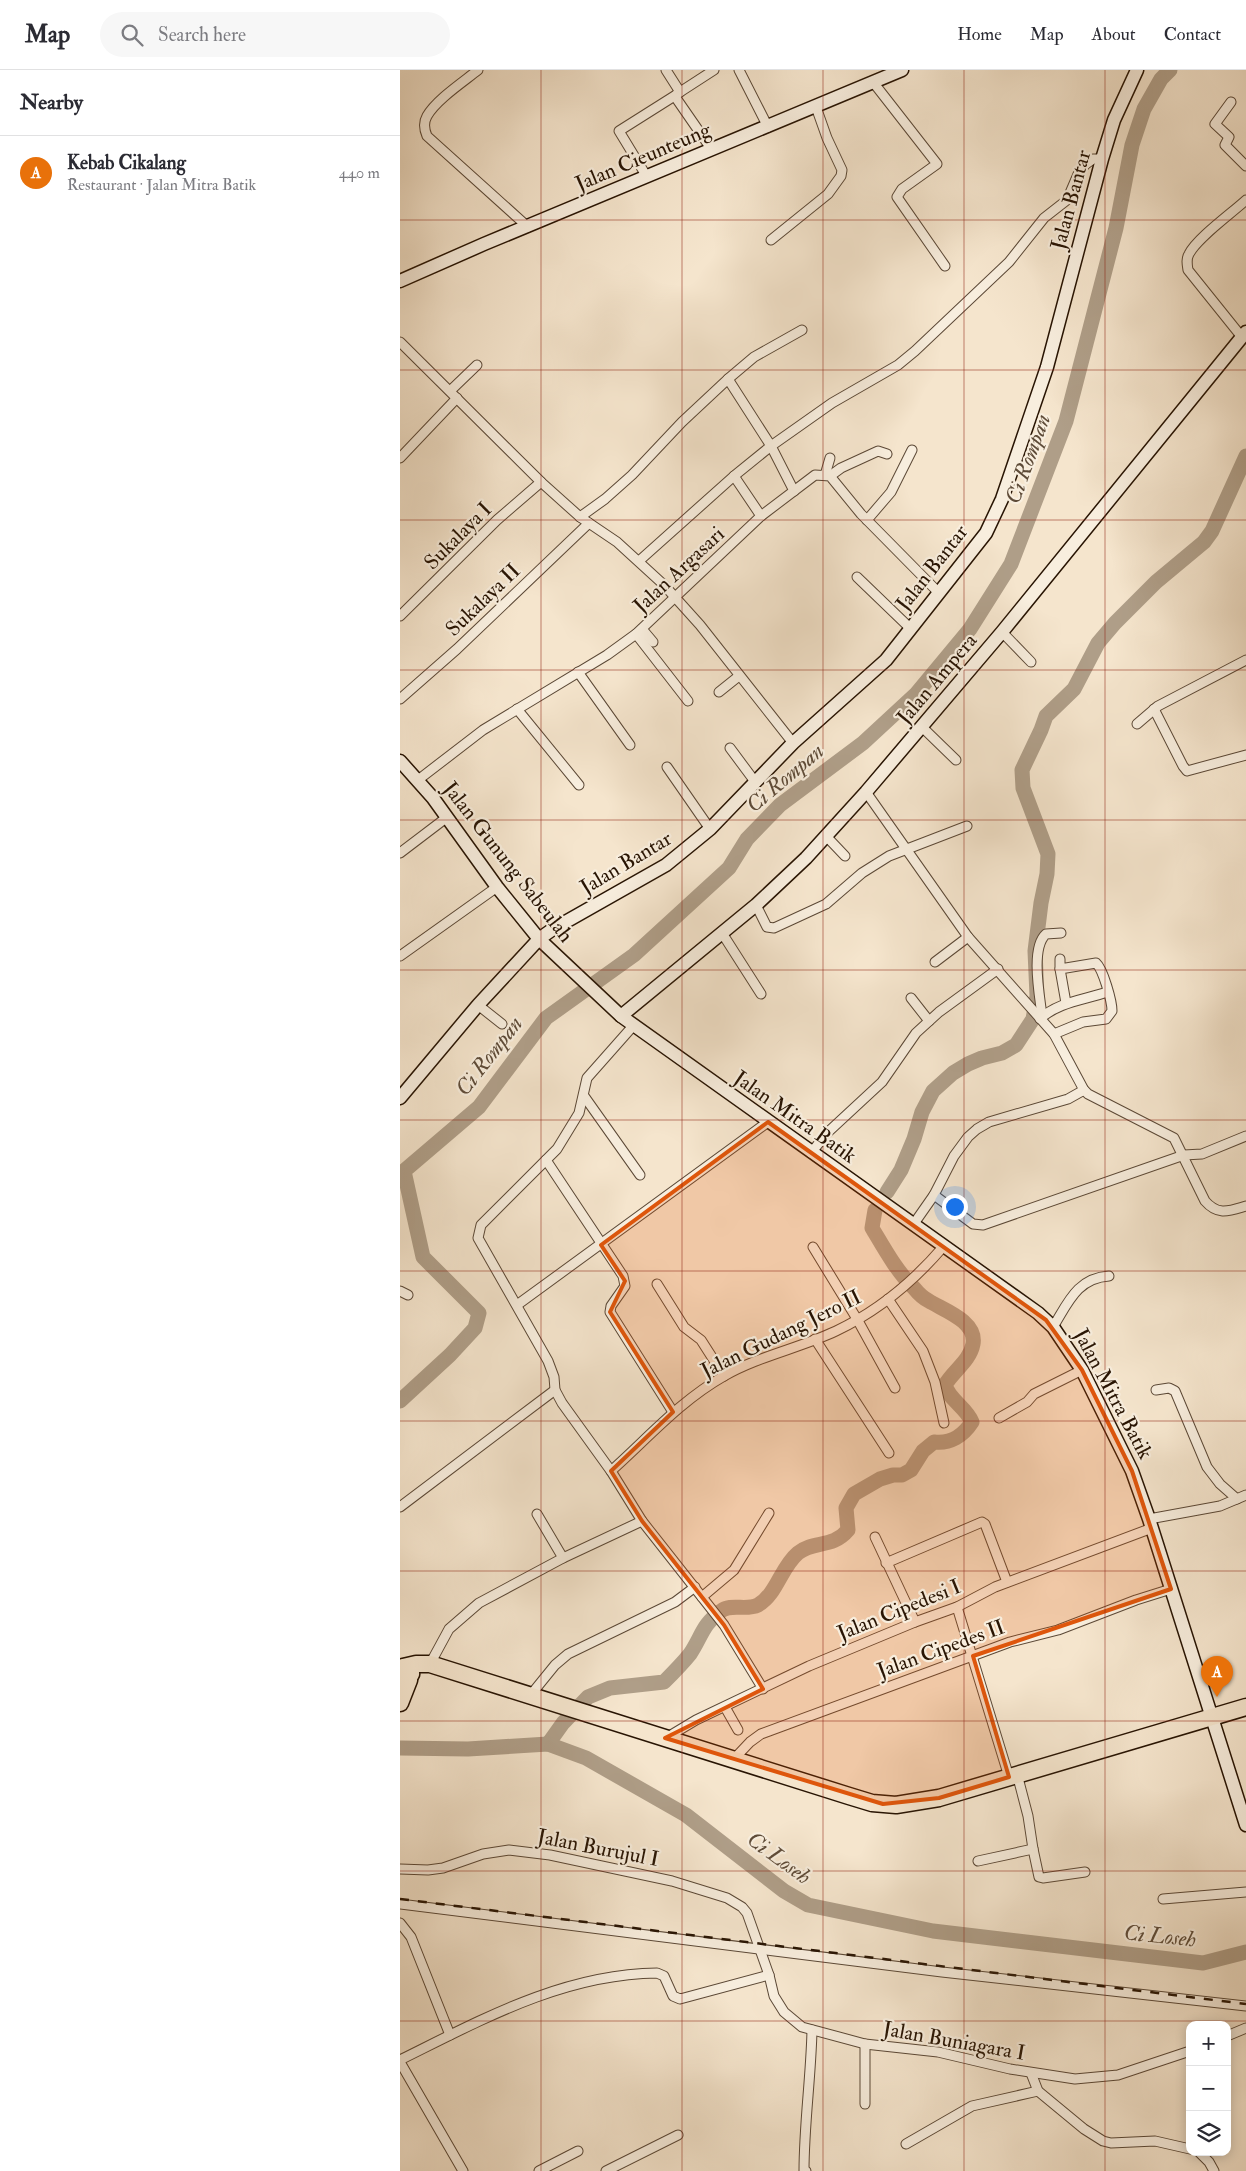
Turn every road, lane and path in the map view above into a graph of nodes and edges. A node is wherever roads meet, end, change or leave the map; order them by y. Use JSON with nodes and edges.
{"nodes":[{"id":1,"x":478,"y":70,"type":"edge"},
{"id":2,"x":666,"y":70,"type":"edge"},
{"id":3,"x":714,"y":70,"type":"edge"},
{"id":4,"x":739,"y":70,"type":"edge"},
{"id":5,"x":902,"y":70,"type":"edge"},
{"id":6,"x":1137,"y":70,"type":"edge"},
{"id":7,"x":873,"y":82,"type":"junction"},
{"id":8,"x":678,"y":94,"type":"junction"},
{"id":9,"x":1231,"y":102,"type":"dead end"},
{"id":10,"x":816,"y":107,"type":"junction"},
{"id":11,"x":768,"y":127,"type":"junction"},
{"id":12,"x":712,"y":150,"type":"junction"},
{"id":13,"x":1102,"y":159,"type":"junction"},
{"id":14,"x":1246,"y":166,"type":"edge"},
{"id":15,"x":647,"y":177,"type":"junction"},
{"id":16,"x":1246,"y":200,"type":"edge"},
{"id":17,"x":528,"y":227,"type":"junction"},
{"id":18,"x":771,"y":240,"type":"dead end"},
{"id":19,"x":945,"y":266,"type":"dead end"},
{"id":20,"x":400,"y":281,"type":"edge"},
{"id":21,"x":802,"y":330,"type":"dead end"},
{"id":22,"x":1243,"y":334,"type":"edge"},
{"id":23,"x":400,"y":342,"type":"edge"},
{"id":24,"x":477,"y":365,"type":"dead end"},
{"id":25,"x":728,"y":378,"type":"junction"},
{"id":26,"x":450,"y":391,"type":"junction"},
{"id":27,"x":457,"y":398,"type":"junction"},
{"id":28,"x":771,"y":446,"type":"junction"},
{"id":29,"x":912,"y":450,"type":"dead end"},
{"id":30,"x":887,"y":454,"type":"dead end"},
{"id":31,"x":400,"y":458,"type":"edge"},
{"id":32,"x":830,"y":458,"type":"dead end"},
{"id":33,"x":734,"y":476,"type":"junction"},
{"id":34,"x":827,"y":476,"type":"junction"},
{"id":35,"x":541,"y":482,"type":"junction"},
{"id":36,"x":794,"y":491,"type":"junction"},
{"id":37,"x":761,"y":516,"type":"junction"},
{"id":38,"x":580,"y":517,"type":"junction"},
{"id":39,"x":867,"y":520,"type":"junction"},
{"id":40,"x":589,"y":523,"type":"junction"},
{"id":41,"x":639,"y":561,"type":"junction"},
{"id":42,"x":857,"y":577,"type":"dead end"},
{"id":43,"x":938,"y":592,"type":"junction"},
{"id":44,"x":673,"y":597,"type":"junction"},
{"id":45,"x":400,"y":616,"type":"edge"},
{"id":46,"x":911,"y":629,"type":"junction"},
{"id":47,"x":639,"y":631,"type":"junction"},
{"id":48,"x":1002,"y":632,"type":"junction"},
{"id":49,"x":653,"y":642,"type":"dead end"},
{"id":50,"x":1246,"y":660,"type":"edge"},
{"id":51,"x":1032,"y":662,"type":"dead end"},
{"id":52,"x":578,"y":672,"type":"junction"},
{"id":53,"x":739,"y":676,"type":"junction"},
{"id":54,"x":719,"y":692,"type":"dead end"},
{"id":55,"x":400,"y":699,"type":"edge"},
{"id":56,"x":688,"y":701,"type":"dead end"},
{"id":57,"x":517,"y":709,"type":"junction"},
{"id":58,"x":1154,"y":709,"type":"junction"},
{"id":59,"x":1137,"y":724,"type":"dead end"},
{"id":60,"x":922,"y":727,"type":"junction"},
{"id":61,"x":793,"y":743,"type":"junction"},
{"id":62,"x":630,"y":745,"type":"dead end"},
{"id":63,"x":730,"y":748,"type":"dead end"},
{"id":64,"x":1246,"y":755,"type":"edge"},
{"id":65,"x":956,"y":760,"type":"dead end"},
{"id":66,"x":400,"y":761,"type":"edge"},
{"id":67,"x":667,"y":767,"type":"dead end"},
{"id":68,"x":418,"y":780,"type":"junction"},
{"id":69,"x":756,"y":783,"type":"junction"},
{"id":70,"x":579,"y":785,"type":"dead end"},
{"id":71,"x":866,"y":792,"type":"junction"},
{"id":72,"x":446,"y":818,"type":"junction"},
{"id":73,"x":967,"y":826,"type":"dead end"},
{"id":74,"x":710,"y":829,"type":"junction"},
{"id":75,"x":826,"y":836,"type":"junction"},
{"id":76,"x":908,"y":849,"type":"junction"},
{"id":77,"x":400,"y":853,"type":"edge"},
{"id":78,"x":845,"y":856,"type":"dead end"},
{"id":79,"x":498,"y":887,"type":"junction"},
{"id":80,"x":756,"y":905,"type":"junction"},
{"id":81,"x":722,"y":933,"type":"junction"},
{"id":82,"x":1061,"y":933,"type":"dead end"},
{"id":83,"x":968,"y":937,"type":"junction"},
{"id":84,"x":539,"y":939,"type":"junction"},
{"id":85,"x":400,"y":956,"type":"edge"},
{"id":86,"x":1060,"y":959,"type":"dead end"},
{"id":87,"x":935,"y":962,"type":"dead end"},
{"id":88,"x":998,"y":969,"type":"junction"},
{"id":89,"x":1060,"y":969,"type":"junction"},
{"id":90,"x":1107,"y":992,"type":"junction"},
{"id":91,"x":761,"y":994,"type":"dead end"},
{"id":92,"x":911,"y":998,"type":"dead end"},
{"id":93,"x":1066,"y":1003,"type":"junction"},
{"id":94,"x":478,"y":1005,"type":"junction"},
{"id":95,"x":1036,"y":1014,"type":"junction"},
{"id":96,"x":621,"y":1016,"type":"junction"},
{"id":97,"x":929,"y":1021,"type":"junction"},
{"id":98,"x":502,"y":1024,"type":"dead end"},
{"id":99,"x":633,"y":1026,"type":"junction"},
{"id":100,"x":1054,"y":1034,"type":"junction"},
{"id":101,"x":1084,"y":1090,"type":"junction"},
{"id":102,"x":584,"y":1096,"type":"junction"},
{"id":103,"x":400,"y":1098,"type":"edge"},
{"id":104,"x":768,"y":1122,"type":"junction"},
{"id":105,"x":1246,"y":1136,"type":"edge"},
{"id":106,"x":811,"y":1153,"type":"junction"},
{"id":107,"x":1184,"y":1155,"type":"junction"},
{"id":108,"x":546,"y":1160,"type":"junction"},
{"id":109,"x":640,"y":1175,"type":"dead end"},
{"id":110,"x":934,"y":1196,"type":"junction"},
{"id":111,"x":1246,"y":1206,"type":"edge"},
{"id":112,"x":913,"y":1225,"type":"junction"},
{"id":113,"x":601,"y":1245,"type":"junction"},
{"id":114,"x":812,"y":1247,"type":"dead end"},
{"id":115,"x":943,"y":1247,"type":"junction"},
{"id":116,"x":1109,"y":1276,"type":"dead end"},
{"id":117,"x":657,"y":1284,"type":"dead end"},
{"id":118,"x":888,"y":1300,"type":"junction"},
{"id":119,"x":517,"y":1305,"type":"junction"},
{"id":120,"x":858,"y":1319,"type":"junction"},
{"id":121,"x":1053,"y":1327,"type":"junction"},
{"id":122,"x":815,"y":1339,"type":"junction"},
{"id":123,"x":1082,"y":1370,"type":"junction"},
{"id":124,"x":724,"y":1376,"type":"junction"},
{"id":125,"x":895,"y":1388,"type":"dead end"},
{"id":126,"x":555,"y":1390,"type":"junction"},
{"id":127,"x":1156,"y":1390,"type":"dead end"},
{"id":128,"x":673,"y":1412,"type":"junction"},
{"id":129,"x":999,"y":1418,"type":"dead end"},
{"id":130,"x":944,"y":1423,"type":"dead end"},
{"id":131,"x":889,"y":1453,"type":"dead end"},
{"id":132,"x":611,"y":1471,"type":"junction"},
{"id":133,"x":1246,"y":1495,"type":"edge"},
{"id":134,"x":1237,"y":1499,"type":"junction"},
{"id":135,"x":400,"y":1507,"type":"edge"},
{"id":136,"x":769,"y":1513,"type":"dead end"},
{"id":137,"x":537,"y":1514,"type":"dead end"},
{"id":138,"x":642,"y":1521,"type":"junction"},
{"id":139,"x":1150,"y":1524,"type":"junction"},
{"id":140,"x":874,"y":1537,"type":"dead end"},
{"id":141,"x":562,"y":1558,"type":"junction"},
{"id":142,"x":886,"y":1563,"type":"junction"},
{"id":143,"x":1007,"y":1582,"type":"junction"},
{"id":144,"x":695,"y":1587,"type":"junction"},
{"id":145,"x":1171,"y":1589,"type":"junction"},
{"id":146,"x":702,"y":1597,"type":"junction"},
{"id":147,"x":957,"y":1608,"type":"junction"},
{"id":148,"x":914,"y":1622,"type":"junction"},
{"id":149,"x":973,"y":1656,"type":"junction"},
{"id":150,"x":430,"y":1664,"type":"junction"},
{"id":151,"x":404,"y":1675,"type":"edge"},
{"id":152,"x":764,"y":1689,"type":"junction"},
{"id":153,"x":529,"y":1697,"type":"junction"},
{"id":154,"x":400,"y":1703,"type":"edge"},
{"id":155,"x":725,"y":1707,"type":"junction"},
{"id":156,"x":1246,"y":1707,"type":"edge"},
{"id":157,"x":1211,"y":1717,"type":"junction"},
{"id":158,"x":738,"y":1730,"type":"dead end"},
{"id":159,"x":665,"y":1738,"type":"junction"},
{"id":160,"x":733,"y":1760,"type":"junction"},
{"id":161,"x":1013,"y":1775,"type":"junction"},
{"id":162,"x":1246,"y":1825,"type":"edge"},
{"id":163,"x":1032,"y":1850,"type":"junction"},
{"id":164,"x":978,"y":1861,"type":"dead end"},
{"id":165,"x":400,"y":1869,"type":"edge"},
{"id":166,"x":1084,"y":1872,"type":"dead end"},
{"id":167,"x":1246,"y":1892,"type":"edge"},
{"id":168,"x":1163,"y":1899,"type":"dead end"},
{"id":169,"x":400,"y":1904,"type":"edge"},
{"id":170,"x":400,"y":1923,"type":"edge"},
{"id":171,"x":759,"y":1948,"type":"junction"},
{"id":172,"x":769,"y":1975,"type":"junction"},
{"id":173,"x":1246,"y":2006,"type":"edge"},
{"id":174,"x":1246,"y":2028,"type":"edge"},
{"id":175,"x":812,"y":2030,"type":"junction"},
{"id":176,"x":1231,"y":2034,"type":"edge"},
{"id":177,"x":450,"y":2035,"type":"junction"},
{"id":178,"x":865,"y":2044,"type":"junction"},
{"id":179,"x":1186,"y":2052,"type":"edge"},
{"id":180,"x":400,"y":2061,"type":"edge"},
{"id":181,"x":1030,"y":2073,"type":"junction"},
{"id":182,"x":1038,"y":2091,"type":"junction"},
{"id":183,"x":865,"y":2104,"type":"dead end"},
{"id":184,"x":678,"y":2135,"type":"dead end"},
{"id":185,"x":906,"y":2144,"type":"dead end"},
{"id":186,"x":1186,"y":2148,"type":"edge"},
{"id":187,"x":578,"y":2151,"type":"dead end"},
{"id":188,"x":1203,"y":2156,"type":"edge"},
{"id":189,"x":463,"y":2171,"type":"edge"},
{"id":190,"x":539,"y":2171,"type":"edge"},
{"id":191,"x":606,"y":2171,"type":"edge"},
{"id":192,"x":805,"y":2171,"type":"edge"},
{"id":193,"x":1214,"y":2171,"type":"edge"}],
"edges":[{"from":1,"to":17,"type":"street"},
{"from":2,"to":8,"type":"street"},
{"from":3,"to":8,"type":"street"},
{"from":4,"to":11,"type":"street"},
{"from":5,"to":7,"type":"street","name":"Jalan Cieunteung"},
{"from":6,"to":13,"type":"street","name":"Jalan Bantar"},
{"from":7,"to":10,"type":"street","name":"Jalan Cieunteung"},
{"from":7,"to":19,"type":"street"},
{"from":8,"to":12,"type":"street"},
{"from":8,"to":15,"type":"street"},
{"from":9,"to":14,"type":"street"},
{"from":10,"to":11,"type":"street","name":"Jalan Cieunteung"},
{"from":10,"to":18,"type":"street"},
{"from":11,"to":12,"type":"street","name":"Jalan Cieunteung"},
{"from":12,"to":15,"type":"street","name":"Jalan Cieunteung"},
{"from":13,"to":28,"type":"street"},
{"from":13,"to":43,"type":"street","name":"Jalan Bantar"},
{"from":15,"to":17,"type":"street","name":"Jalan Cieunteung"},
{"from":16,"to":22,"type":"street"},
{"from":17,"to":20,"type":"street","name":"Jalan Cieunteung"},
{"from":21,"to":25,"type":"street"},
{"from":22,"to":48,"type":"street","name":"Jalan Ampera"},
{"from":23,"to":26,"type":"street"},
{"from":24,"to":26,"type":"street"},
{"from":25,"to":28,"type":"street"},
{"from":25,"to":38,"type":"street"},
{"from":26,"to":27,"type":"street"},
{"from":27,"to":31,"type":"street"},
{"from":27,"to":35,"type":"street"},
{"from":28,"to":33,"type":"street"},
{"from":28,"to":36,"type":"street"},
{"from":29,"to":39,"type":"street"},
{"from":30,"to":34,"type":"street","name":"Jalan Argasari"},
{"from":32,"to":34,"type":"street"},
{"from":33,"to":37,"type":"street"},
{"from":33,"to":41,"type":"street"},
{"from":34,"to":36,"type":"street","name":"Jalan Argasari"},
{"from":34,"to":39,"type":"street"},
{"from":35,"to":38,"type":"street"},
{"from":35,"to":45,"type":"street","name":"Sukalaya I"},
{"from":36,"to":37,"type":"street","name":"Jalan Argasari"},
{"from":37,"to":44,"type":"street","name":"Jalan Argasari"},
{"from":38,"to":40,"type":"street"},
{"from":39,"to":43,"type":"street"},
{"from":40,"to":41,"type":"street"},
{"from":40,"to":55,"type":"street","name":"Sukalaya II"},
{"from":41,"to":44,"type":"street"},
{"from":42,"to":46,"type":"street"},
{"from":43,"to":46,"type":"street","name":"Jalan Bantar"},
{"from":44,"to":47,"type":"street","name":"Jalan Argasari"},
{"from":44,"to":53,"type":"street"},
{"from":46,"to":61,"type":"street","name":"Jalan Bantar"},
{"from":47,"to":49,"type":"street"},
{"from":47,"to":52,"type":"street","name":"Jalan Argasari"},
{"from":47,"to":56,"type":"street"},
{"from":48,"to":51,"type":"street"},
{"from":48,"to":60,"type":"street","name":"Jalan Ampera"},
{"from":50,"to":58,"type":"street"},
{"from":52,"to":57,"type":"street","name":"Jalan Argasari"},
{"from":52,"to":62,"type":"street"},
{"from":53,"to":54,"type":"street"},
{"from":53,"to":61,"type":"street"},
{"from":57,"to":68,"type":"street","name":"Jalan Argasari"},
{"from":57,"to":70,"type":"street"},
{"from":58,"to":59,"type":"street"},
{"from":58,"to":64,"type":"street"},
{"from":60,"to":65,"type":"street"},
{"from":60,"to":71,"type":"street","name":"Jalan Ampera"},
{"from":61,"to":69,"type":"street","name":"Jalan Bantar"},
{"from":63,"to":69,"type":"street"},
{"from":66,"to":68,"type":"street","name":"Jalan Gunung Sabeulah"},
{"from":67,"to":74,"type":"street"},
{"from":68,"to":72,"type":"street","name":"Jalan Gunung Sabeulah"},
{"from":69,"to":74,"type":"street","name":"Jalan Bantar"},
{"from":71,"to":75,"type":"street","name":"Jalan Ampera"},
{"from":71,"to":76,"type":"street"},
{"from":72,"to":77,"type":"street"},
{"from":72,"to":79,"type":"street","name":"Jalan Gunung Sabeulah"},
{"from":73,"to":76,"type":"street"},
{"from":74,"to":84,"type":"street","name":"Jalan Bantar"},
{"from":75,"to":78,"type":"street"},
{"from":75,"to":80,"type":"street","name":"Jalan Ampera"},
{"from":76,"to":80,"type":"street"},
{"from":76,"to":83,"type":"street"},
{"from":79,"to":84,"type":"street","name":"Jalan Gunung Sabeulah"},
{"from":79,"to":85,"type":"street"},
{"from":80,"to":81,"type":"street","name":"Jalan Ampera"},
{"from":81,"to":91,"type":"street"},
{"from":81,"to":96,"type":"street","name":"Jalan Ampera"},
{"from":82,"to":95,"type":"street"},
{"from":83,"to":87,"type":"street"},
{"from":83,"to":88,"type":"street"},
{"from":84,"to":94,"type":"street","name":"Jalan Bantar"},
{"from":84,"to":96,"type":"street","name":"Jalan Gunung Sabeulah"},
{"from":86,"to":89,"type":"street"},
{"from":88,"to":95,"type":"street"},
{"from":88,"to":97,"type":"street"},
{"from":89,"to":90,"type":"street"},
{"from":89,"to":93,"type":"street"},
{"from":90,"to":93,"type":"street"},
{"from":90,"to":100,"type":"street"},
{"from":92,"to":97,"type":"street"},
{"from":93,"to":95,"type":"street"},
{"from":94,"to":98,"type":"street"},
{"from":94,"to":103,"type":"street","name":"Jalan Bantar"},
{"from":95,"to":100,"type":"street"},
{"from":96,"to":99,"type":"street","name":"Jalan Gunung Sabeulah"},
{"from":97,"to":106,"type":"street"},
{"from":99,"to":102,"type":"street"},
{"from":99,"to":104,"type":"street","name":"Jalan Mitra Batik"},
{"from":100,"to":101,"type":"street"},
{"from":101,"to":107,"type":"street"},
{"from":101,"to":110,"type":"street"},
{"from":102,"to":108,"type":"street"},
{"from":102,"to":109,"type":"street"},
{"from":104,"to":106,"type":"street","name":"Jalan Mitra Batik"},
{"from":104,"to":113,"type":"street"},
{"from":105,"to":107,"type":"street"},
{"from":106,"to":112,"type":"street","name":"Jalan Mitra Batik"},
{"from":107,"to":110,"type":"street"},
{"from":107,"to":111,"type":"street"},
{"from":108,"to":113,"type":"street"},
{"from":108,"to":119,"type":"street"},
{"from":110,"to":112,"type":"street"},
{"from":112,"to":115,"type":"street","name":"Jalan Mitra Batik"},
{"from":113,"to":119,"type":"street"},
{"from":113,"to":128,"type":"street"},
{"from":114,"to":120,"type":"street"},
{"from":115,"to":118,"type":"street","name":"Jalan Gudang Jero II"},
{"from":115,"to":121,"type":"street","name":"Jalan Mitra Batik"},
{"from":116,"to":121,"type":"street"},
{"from":117,"to":124,"type":"street"},
{"from":118,"to":120,"type":"street","name":"Jalan Gudang Jero II"},
{"from":118,"to":130,"type":"street"},
{"from":119,"to":126,"type":"street"},
{"from":120,"to":122,"type":"street","name":"Jalan Gudang Jero II"},
{"from":120,"to":125,"type":"street"},
{"from":121,"to":123,"type":"street","name":"Jalan Mitra Batik"},
{"from":122,"to":124,"type":"street","name":"Jalan Gudang Jero II"},
{"from":122,"to":131,"type":"street"},
{"from":123,"to":129,"type":"street"},
{"from":123,"to":139,"type":"street","name":"Jalan Mitra Batik"},
{"from":124,"to":128,"type":"street","name":"Jalan Gudang Jero II"},
{"from":126,"to":132,"type":"street"},
{"from":126,"to":135,"type":"street"},
{"from":127,"to":134,"type":"street"},
{"from":128,"to":132,"type":"street","name":"Jalan Gudang Jero II"},
{"from":132,"to":138,"type":"street"},
{"from":133,"to":134,"type":"street","name":"Jalan Cipedesi I"},
{"from":134,"to":139,"type":"street","name":"Jalan Cipedesi I"},
{"from":136,"to":146,"type":"street"},
{"from":137,"to":141,"type":"street"},
{"from":138,"to":141,"type":"street"},
{"from":138,"to":144,"type":"street"},
{"from":139,"to":143,"type":"street","name":"Jalan Cipedesi I"},
{"from":139,"to":145,"type":"street","name":"Jalan Mitra Batik"},
{"from":140,"to":142,"type":"street"},
{"from":141,"to":150,"type":"street"},
{"from":142,"to":143,"type":"street"},
{"from":142,"to":148,"type":"street"},
{"from":143,"to":147,"type":"street","name":"Jalan Cipedesi I"},
{"from":144,"to":146,"type":"street"},
{"from":144,"to":153,"type":"street"},
{"from":145,"to":149,"type":"street","name":"Jalan Cipedes II"},
{"from":145,"to":157,"type":"street","name":"Jalan Mitra Batik"},
{"from":146,"to":152,"type":"street"},
{"from":147,"to":148,"type":"street","name":"Jalan Cipedesi I"},
{"from":147,"to":149,"type":"street"},
{"from":148,"to":152,"type":"street","name":"Jalan Cipedesi I"},
{"from":149,"to":160,"type":"street","name":"Jalan Cipedes II"},
{"from":149,"to":161,"type":"street"},
{"from":150,"to":151,"type":"highway"},
{"from":150,"to":153,"type":"highway"},
{"from":151,"to":154,"type":"highway"},
{"from":152,"to":155,"type":"street","name":"Jalan Cipedesi I"},
{"from":153,"to":159,"type":"highway"},
{"from":155,"to":158,"type":"street"},
{"from":155,"to":159,"type":"street","name":"Jalan Cipedesi I"},
{"from":156,"to":157,"type":"highway"},
{"from":157,"to":161,"type":"highway"},
{"from":157,"to":162,"type":"street","name":"Jalan Mitra Batik"},
{"from":159,"to":160,"type":"highway"},
{"from":160,"to":161,"type":"highway"},
{"from":161,"to":163,"type":"street"},
{"from":163,"to":164,"type":"street"},
{"from":163,"to":166,"type":"street"},
{"from":165,"to":171,"type":"street","name":"Jalan Burujul I"},
{"from":167,"to":168,"type":"street"},
{"from":169,"to":171,"type":"street"},
{"from":170,"to":177,"type":"street"},
{"from":171,"to":172,"type":"street","name":"Jalan Buniagara I"},
{"from":171,"to":173,"type":"street"},
{"from":172,"to":175,"type":"street","name":"Jalan Buniagara I"},
{"from":172,"to":177,"type":"street"},
{"from":174,"to":176,"type":"street"},
{"from":175,"to":178,"type":"street","name":"Jalan Buniagara I"},
{"from":175,"to":192,"type":"street"},
{"from":177,"to":180,"type":"street"},
{"from":178,"to":181,"type":"street","name":"Jalan Buniagara I"},
{"from":178,"to":183,"type":"street"},
{"from":179,"to":181,"type":"street","name":"Jalan Buniagara I"},
{"from":180,"to":189,"type":"street"},
{"from":181,"to":182,"type":"street"},
{"from":182,"to":185,"type":"street"},
{"from":182,"to":186,"type":"street"},
{"from":184,"to":191,"type":"street"},
{"from":187,"to":190,"type":"street"},
{"from":188,"to":193,"type":"street"}]}
